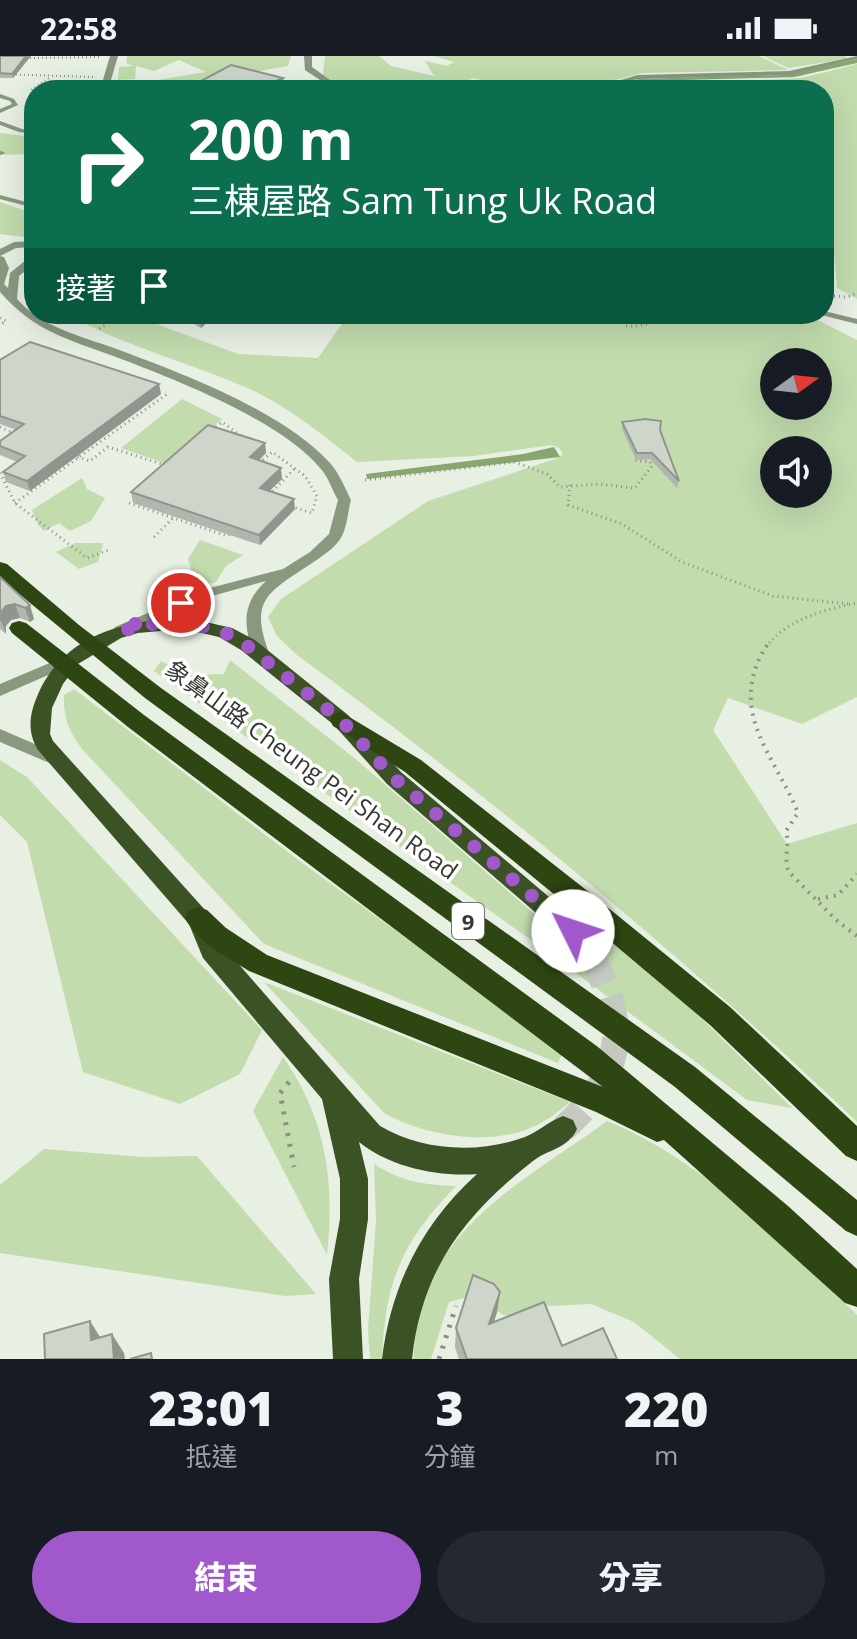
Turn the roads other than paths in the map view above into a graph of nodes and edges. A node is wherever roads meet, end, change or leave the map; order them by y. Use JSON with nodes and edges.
{"nodes":[{"id":1,"x":114,"y":56,"type":"edge"},
{"id":2,"x":308,"y":56,"type":"edge"},
{"id":3,"x":857,"y":57,"type":"edge"},
{"id":4,"x":107,"y":80,"type":"edge"},
{"id":5,"x":325,"y":80,"type":"edge"},
{"id":6,"x":627,"y":80,"type":"edge"},
{"id":7,"x":0,"y":96,"type":"edge"},
{"id":8,"x":0,"y":111,"type":"edge"},
{"id":9,"x":0,"y":123,"type":"edge"},
{"id":10,"x":24,"y":131,"type":"edge"},
{"id":11,"x":0,"y":197,"type":"edge"},
{"id":12,"x":24,"y":203,"type":"edge"},
{"id":13,"x":0,"y":244,"type":"edge"},
{"id":14,"x":24,"y":244,"type":"edge"},
{"id":15,"x":24,"y":246,"type":"edge"},
{"id":16,"x":0,"y":257,"type":"edge"},
{"id":17,"x":24,"y":262,"type":"edge"},
{"id":18,"x":24,"y":267,"type":"edge"},
{"id":19,"x":3,"y":290,"type":"edge"},
{"id":20,"x":24,"y":312,"type":"edge"},
{"id":21,"x":834,"y":316,"type":"edge"},
{"id":22,"x":857,"y":322,"type":"edge"},
{"id":23,"x":41,"y":324,"type":"edge"},
{"id":24,"x":300,"y":566,"type":"junction"},
{"id":25,"x":0,"y":568,"type":"edge"},
{"id":26,"x":19,"y":628,"type":"dead end"},
{"id":27,"x":117,"y":632,"type":"junction"},
{"id":28,"x":263,"y":658,"type":"junction"},
{"id":29,"x":71,"y":659,"type":"junction"},
{"id":30,"x":0,"y":690,"type":"edge"},
{"id":31,"x":341,"y":720,"type":"junction"},
{"id":32,"x":0,"y":735,"type":"edge"},
{"id":33,"x":59,"y":761,"type":"junction"},
{"id":34,"x":198,"y":918,"type":"junction"},
{"id":35,"x":573,"y":931,"type":"tunnel mouth"},
{"id":36,"x":333,"y":1093,"type":"junction"},
{"id":37,"x":563,"y":1129,"type":"tunnel mouth"},
{"id":38,"x":857,"y":1146,"type":"edge"},
{"id":39,"x":531,"y":1148,"type":"junction"},
{"id":40,"x":709,"y":1160,"type":"junction"},
{"id":41,"x":857,"y":1220,"type":"edge"},
{"id":42,"x":857,"y":1291,"type":"edge"},
{"id":43,"x":348,"y":1359,"type":"edge"},
{"id":44,"x":397,"y":1359,"type":"edge"}],
"edges":[{"from":1,"to":4,"type":"street"},
{"from":2,"to":5,"type":"street"},
{"from":3,"to":6,"type":"lane"},
{"from":7,"to":8,"type":"lane"},
{"from":9,"to":10,"type":"lane"},
{"from":11,"to":12,"type":"lane"},
{"from":13,"to":14,"type":"street"},
{"from":15,"to":16,"type":"street"},
{"from":16,"to":17,"type":"street"},
{"from":16,"to":19,"type":"street"},
{"from":18,"to":19,"type":"street"},
{"from":19,"to":20,"type":"street"},
{"from":21,"to":22,"type":"lane"},
{"from":23,"to":24,"type":"street"},
{"from":24,"to":27,"type":"street"},
{"from":24,"to":28,"type":"street"},
{"from":25,"to":41,"type":"highway","name":"象鼻山路 Cheung Pei Shan Road","number":"9"},
{"from":26,"to":40,"type":"highway","number":"9"},
{"from":27,"to":28,"type":"main road"},
{"from":27,"to":29,"type":"main road"},
{"from":28,"to":31,"type":"main road"},
{"from":29,"to":30,"type":"street"},
{"from":29,"to":33,"type":"main road"},
{"from":31,"to":35,"type":"main road"},
{"from":31,"to":38,"type":"highway"},
{"from":32,"to":33,"type":"street"},
{"from":33,"to":34,"type":"main road"},
{"from":34,"to":36,"type":"main road"},
{"from":34,"to":40,"type":"highway"},
{"from":36,"to":39,"type":"main road"},
{"from":36,"to":43,"type":"main road"},
{"from":37,"to":39,"type":"main road"},
{"from":39,"to":44,"type":"main road"},
{"from":40,"to":42,"type":"highway","number":"9"}]}
